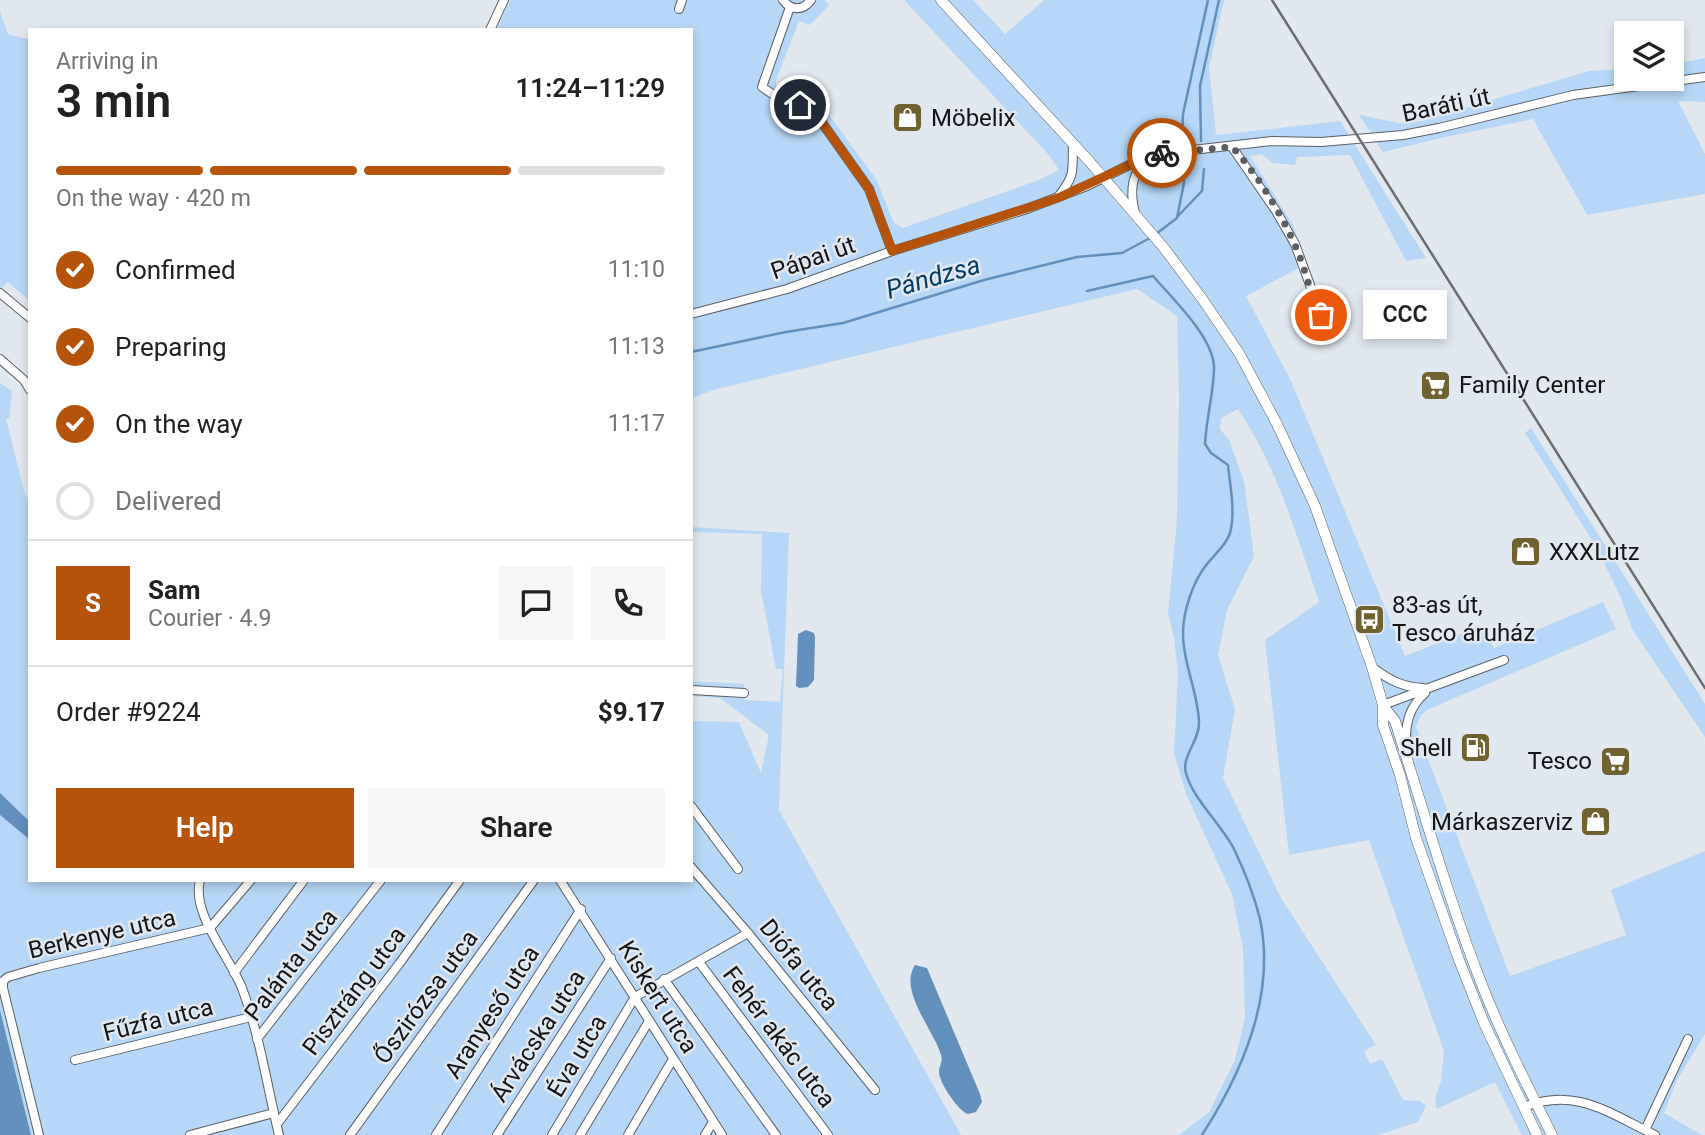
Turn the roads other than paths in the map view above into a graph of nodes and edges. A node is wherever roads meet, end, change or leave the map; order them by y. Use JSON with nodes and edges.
{"nodes":[{"id":1,"x":504,"y":0,"type":"edge"},
{"id":2,"x":811,"y":0,"type":"edge"},
{"id":3,"x":941,"y":0,"type":"edge"},
{"id":4,"x":787,"y":3,"type":"edge"},
{"id":5,"x":491,"y":28,"type":"edge"},
{"id":6,"x":1705,"y":77,"type":"edge"},
{"id":7,"x":1073,"y":145,"type":"junction"},
{"id":8,"x":1232,"y":147,"type":"junction"},
{"id":9,"x":1157,"y":155,"type":"junction"},
{"id":10,"x":1103,"y":177,"type":"junction"},
{"id":11,"x":1058,"y":198,"type":"junction"},
{"id":12,"x":1137,"y":215,"type":"junction"},
{"id":13,"x":892,"y":251,"type":"junction"},
{"id":14,"x":0,"y":293,"type":"edge"},
{"id":15,"x":693,"y":313,"type":"edge"},
{"id":16,"x":1321,"y":315,"type":"dead end"},
{"id":17,"x":28,"y":316,"type":"edge"},
{"id":18,"x":0,"y":359,"type":"edge"},
{"id":19,"x":28,"y":387,"type":"edge"},
{"id":20,"x":1504,"y":660,"type":"dead end"},
{"id":21,"x":1372,"y":667,"type":"junction"},
{"id":22,"x":1430,"y":689,"type":"junction"},
{"id":23,"x":693,"y":690,"type":"edge"},
{"id":24,"x":744,"y":693,"type":"dead end"},
{"id":25,"x":1383,"y":705,"type":"junction"},
{"id":26,"x":1410,"y":769,"type":"junction"},
{"id":27,"x":693,"y":809,"type":"edge"},
{"id":28,"x":693,"y":869,"type":"edge"},
{"id":29,"x":738,"y":869,"type":"dead end"},
{"id":30,"x":200,"y":882,"type":"edge"},
{"id":31,"x":249,"y":882,"type":"edge"},
{"id":32,"x":302,"y":882,"type":"edge"},
{"id":33,"x":379,"y":882,"type":"edge"},
{"id":34,"x":459,"y":882,"type":"edge"},
{"id":35,"x":533,"y":882,"type":"edge"},
{"id":36,"x":561,"y":882,"type":"edge"},
{"id":37,"x":580,"y":909,"type":"junction"},
{"id":38,"x":210,"y":928,"type":"junction"},
{"id":39,"x":748,"y":933,"type":"junction"},
{"id":40,"x":611,"y":958,"type":"junction"},
{"id":41,"x":699,"y":962,"type":"junction"},
{"id":42,"x":234,"y":973,"type":"junction"},
{"id":43,"x":664,"y":979,"type":"junction"},
{"id":44,"x":635,"y":997,"type":"junction"},
{"id":45,"x":251,"y":1017,"type":"junction"},
{"id":46,"x":649,"y":1021,"type":"junction"},
{"id":47,"x":257,"y":1039,"type":"junction"},
{"id":48,"x":1688,"y":1039,"type":"dead end"},
{"id":49,"x":673,"y":1059,"type":"junction"},
{"id":50,"x":75,"y":1060,"type":"dead end"},
{"id":51,"x":875,"y":1090,"type":"dead end"},
{"id":52,"x":1535,"y":1102,"type":"junction"},
{"id":53,"x":1524,"y":1107,"type":"junction"},
{"id":54,"x":274,"y":1114,"type":"junction"},
{"id":55,"x":713,"y":1122,"type":"junction"},
{"id":56,"x":277,"y":1124,"type":"junction"},
{"id":57,"x":1645,"y":1130,"type":"junction"},
{"id":58,"x":38,"y":1135,"type":"edge"},
{"id":59,"x":190,"y":1135,"type":"edge"},
{"id":60,"x":279,"y":1135,"type":"edge"},
{"id":61,"x":350,"y":1135,"type":"edge"},
{"id":62,"x":436,"y":1135,"type":"edge"},
{"id":63,"x":497,"y":1135,"type":"edge"},
{"id":64,"x":552,"y":1135,"type":"edge"},
{"id":65,"x":580,"y":1135,"type":"edge"},
{"id":66,"x":628,"y":1135,"type":"edge"},
{"id":67,"x":705,"y":1135,"type":"edge"},
{"id":68,"x":722,"y":1135,"type":"edge"},
{"id":69,"x":776,"y":1135,"type":"edge"},
{"id":70,"x":828,"y":1135,"type":"edge"},
{"id":71,"x":1537,"y":1135,"type":"edge"},
{"id":72,"x":1552,"y":1135,"type":"edge"},
{"id":73,"x":1655,"y":1135,"type":"edge"}],
"edges":[{"from":1,"to":5,"type":"street"},
{"from":2,"to":4,"type":"street"},
{"from":3,"to":7,"type":"main road"},
{"from":4,"to":13,"type":"street"},
{"from":6,"to":8,"type":"street","name":"Baráti út"},
{"from":7,"to":10,"type":"main road"},
{"from":7,"to":11,"type":"street"},
{"from":8,"to":9,"type":"street","name":"Baráti út"},
{"from":8,"to":16,"type":"street"},
{"from":9,"to":10,"type":"street","name":"Pápai út"},
{"from":9,"to":12,"type":"street"},
{"from":10,"to":11,"type":"street","name":"Pápai út"},
{"from":10,"to":12,"type":"main road"},
{"from":11,"to":13,"type":"street","name":"Pápai út"},
{"from":12,"to":21,"type":"main road"},
{"from":13,"to":15,"type":"street","name":"Pápai út"},
{"from":14,"to":17,"type":"street"},
{"from":18,"to":19,"type":"street"},
{"from":20,"to":22,"type":"street"},
{"from":21,"to":22,"type":"street"},
{"from":21,"to":25,"type":"main road"},
{"from":22,"to":25,"type":"street"},
{"from":22,"to":26,"type":"street"},
{"from":23,"to":24,"type":"street"},
{"from":25,"to":26,"type":"main road"},
{"from":25,"to":53,"type":"main road"},
{"from":26,"to":52,"type":"main road"},
{"from":27,"to":29,"type":"street"},
{"from":28,"to":39,"type":"street","name":"Diófa utca"},
{"from":30,"to":38,"type":"street"},
{"from":31,"to":38,"type":"street"},
{"from":32,"to":42,"type":"street"},
{"from":33,"to":47,"type":"street","name":"Palánta utca"},
{"from":34,"to":56,"type":"street","name":"Pisztráng utca"},
{"from":35,"to":61,"type":"street","name":"Őszirózsa utca"},
{"from":36,"to":37,"type":"street","name":"Kiskert utca"},
{"from":37,"to":40,"type":"street","name":"Kiskert utca"},
{"from":37,"to":62,"type":"street","name":"Aranyeső utca"},
{"from":38,"to":42,"type":"street"},
{"from":38,"to":58,"type":"street","name":"Berkenye utca"},
{"from":39,"to":41,"type":"street"},
{"from":39,"to":51,"type":"street","name":"Diófa utca"},
{"from":40,"to":44,"type":"street","name":"Kiskert utca"},
{"from":40,"to":63,"type":"street","name":"Árvácska utca"},
{"from":41,"to":43,"type":"street"},
{"from":41,"to":70,"type":"street","name":"Fehér akác utca"},
{"from":42,"to":45,"type":"street"},
{"from":43,"to":44,"type":"street"},
{"from":43,"to":69,"type":"street"},
{"from":44,"to":46,"type":"street","name":"Kiskert utca"},
{"from":44,"to":64,"type":"street","name":"Éva utca"},
{"from":45,"to":47,"type":"street"},
{"from":45,"to":50,"type":"street","name":"Fűzfa utca"},
{"from":46,"to":49,"type":"street","name":"Kiskert utca"},
{"from":46,"to":65,"type":"street"},
{"from":47,"to":54,"type":"street"},
{"from":48,"to":57,"type":"street"},
{"from":49,"to":55,"type":"street","name":"Kiskert utca"},
{"from":49,"to":66,"type":"street"},
{"from":52,"to":53,"type":"street"},
{"from":52,"to":57,"type":"street"},
{"from":52,"to":72,"type":"main road"},
{"from":53,"to":71,"type":"main road"},
{"from":54,"to":56,"type":"street"},
{"from":54,"to":59,"type":"street"},
{"from":55,"to":67,"type":"street"},
{"from":55,"to":68,"type":"street","name":"Kiskert utca"},
{"from":56,"to":60,"type":"street"},
{"from":57,"to":73,"type":"street"}]}
